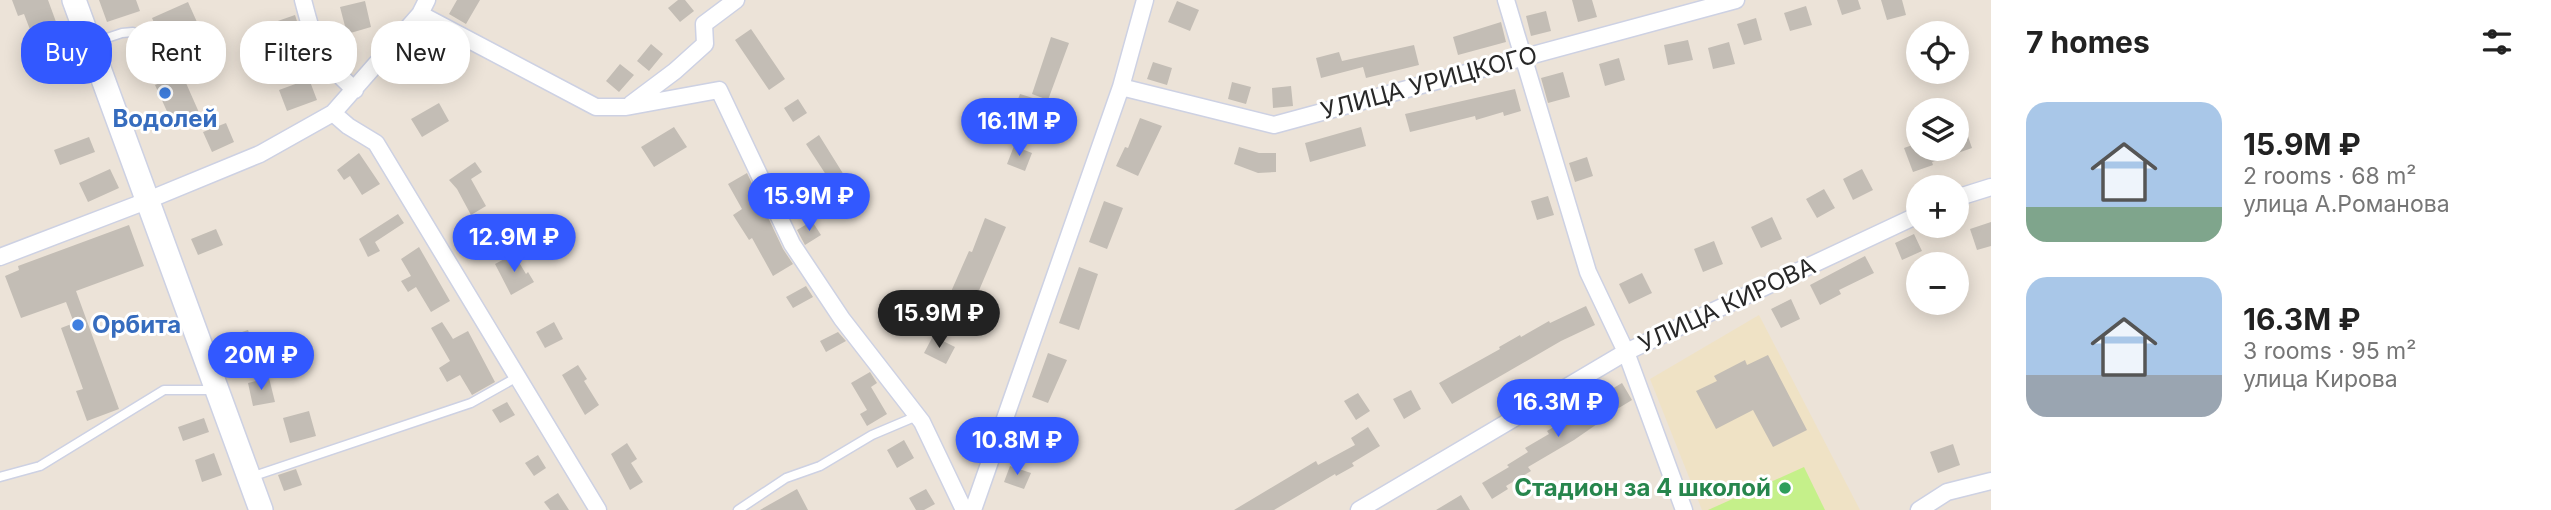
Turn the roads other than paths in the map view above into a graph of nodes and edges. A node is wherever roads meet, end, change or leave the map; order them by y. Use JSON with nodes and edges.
{"nodes":[{"id":1,"x":74,"y":0,"type":"edge"},
{"id":2,"x":303,"y":0,"type":"edge"},
{"id":3,"x":736,"y":0,"type":"edge"},
{"id":4,"x":1145,"y":0,"type":"edge"},
{"id":5,"x":1506,"y":0,"type":"edge"},
{"id":6,"x":1736,"y":0,"type":"edge"},
{"id":7,"x":423,"y":7,"type":"edge"},
{"id":8,"x":81,"y":21,"type":"edge"},
{"id":9,"x":1522,"y":58,"type":"junction"},
{"id":10,"x":104,"y":84,"type":"edge"},
{"id":11,"x":1121,"y":87,"type":"junction"},
{"id":12,"x":355,"y":90,"type":"junction"},
{"id":13,"x":626,"y":107,"type":"junction"},
{"id":14,"x":333,"y":113,"type":"junction"},
{"id":15,"x":1991,"y":187,"type":"edge"},
{"id":16,"x":1969,"y":194,"type":"edge"},
{"id":17,"x":148,"y":200,"type":"junction"},
{"id":18,"x":1906,"y":221,"type":"edge"},
{"id":19,"x":0,"y":257,"type":"edge"},
{"id":20,"x":1626,"y":352,"type":"junction"},
{"id":21,"x":519,"y":376,"type":"junction"},
{"id":22,"x":215,"y":387,"type":"junction"},
{"id":23,"x":917,"y":416,"type":"junction"},
{"id":24,"x":0,"y":477,"type":"edge"},
{"id":25,"x":249,"y":477,"type":"junction"},
{"id":26,"x":1991,"y":481,"type":"edge"},
{"id":27,"x":261,"y":510,"type":"edge"},
{"id":28,"x":598,"y":510,"type":"edge"},
{"id":29,"x":737,"y":510,"type":"edge"},
{"id":30,"x":964,"y":510,"type":"edge"},
{"id":31,"x":973,"y":510,"type":"edge"},
{"id":32,"x":1359,"y":510,"type":"edge"},
{"id":33,"x":1684,"y":510,"type":"edge"},
{"id":34,"x":1919,"y":510,"type":"edge"}],
"edges":[{"from":1,"to":8,"type":"main road"},
{"from":2,"to":12,"type":"street"},
{"from":3,"to":13,"type":"street"},
{"from":4,"to":11,"type":"street"},
{"from":5,"to":9,"type":"street"},
{"from":6,"to":9,"type":"street","name":"УЛИЦА УРИЦКОГО"},
{"from":7,"to":12,"type":"street"},
{"from":7,"to":13,"type":"street"},
{"from":9,"to":11,"type":"street","name":"УЛИЦА УРИЦКОГО"},
{"from":9,"to":20,"type":"street"},
{"from":10,"to":17,"type":"main road"},
{"from":11,"to":31,"type":"street"},
{"from":12,"to":14,"type":"street"},
{"from":13,"to":23,"type":"street"},
{"from":14,"to":17,"type":"street"},
{"from":14,"to":21,"type":"street"},
{"from":15,"to":16,"type":"street"},
{"from":17,"to":19,"type":"street"},
{"from":17,"to":22,"type":"main road"},
{"from":18,"to":20,"type":"street","name":"УЛИЦА КИРОВА"},
{"from":20,"to":32,"type":"street","name":"УЛИЦА КИРОВА"},
{"from":20,"to":33,"type":"street"},
{"from":21,"to":25,"type":"lane"},
{"from":21,"to":28,"type":"street"},
{"from":22,"to":24,"type":"lane"},
{"from":22,"to":25,"type":"main road"},
{"from":23,"to":29,"type":"lane"},
{"from":23,"to":30,"type":"street"},
{"from":25,"to":27,"type":"main road"},
{"from":26,"to":34,"type":"street"}]}
